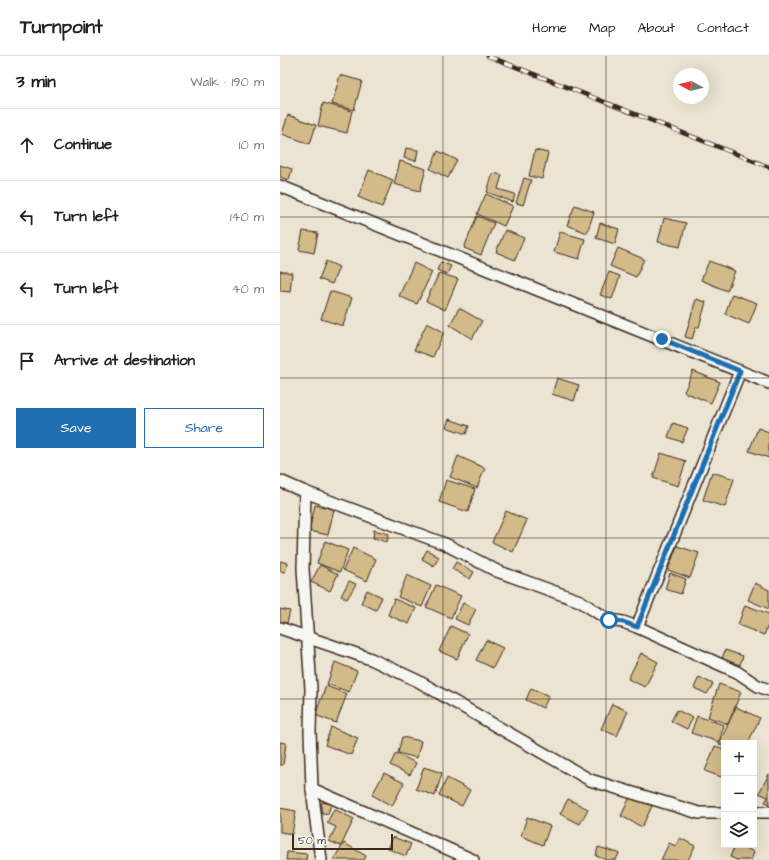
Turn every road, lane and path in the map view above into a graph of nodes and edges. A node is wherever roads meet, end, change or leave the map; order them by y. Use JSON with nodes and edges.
{"nodes":[{"id":1,"x":280,"y":186,"type":"edge"},
{"id":2,"x":740,"y":371,"type":"junction"},
{"id":3,"x":769,"y":383,"type":"edge"},
{"id":4,"x":280,"y":481,"type":"edge"},
{"id":5,"x":305,"y":492,"type":"junction"},
{"id":6,"x":637,"y":627,"type":"junction"},
{"id":7,"x":280,"y":628,"type":"edge"},
{"id":8,"x":308,"y":638,"type":"junction"},
{"id":9,"x":769,"y":690,"type":"edge"},
{"id":10,"x":312,"y":789,"type":"junction"},
{"id":11,"x":757,"y":812,"type":"edge"},
{"id":12,"x":769,"y":812,"type":"edge"},
{"id":13,"x":721,"y":813,"type":"edge"},
{"id":14,"x":321,"y":860,"type":"edge"},
{"id":15,"x":473,"y":860,"type":"edge"}],
"edges":[{"from":1,"to":2,"type":"street"},
{"from":2,"to":3,"type":"street"},
{"from":2,"to":6,"type":"street"},
{"from":4,"to":5,"type":"street"},
{"from":5,"to":6,"type":"street"},
{"from":5,"to":8,"type":"street"},
{"from":6,"to":9,"type":"street"},
{"from":7,"to":8,"type":"street"},
{"from":8,"to":10,"type":"street"},
{"from":8,"to":13,"type":"street"},
{"from":10,"to":14,"type":"street"},
{"from":10,"to":15,"type":"street"},
{"from":11,"to":12,"type":"street"}]}
